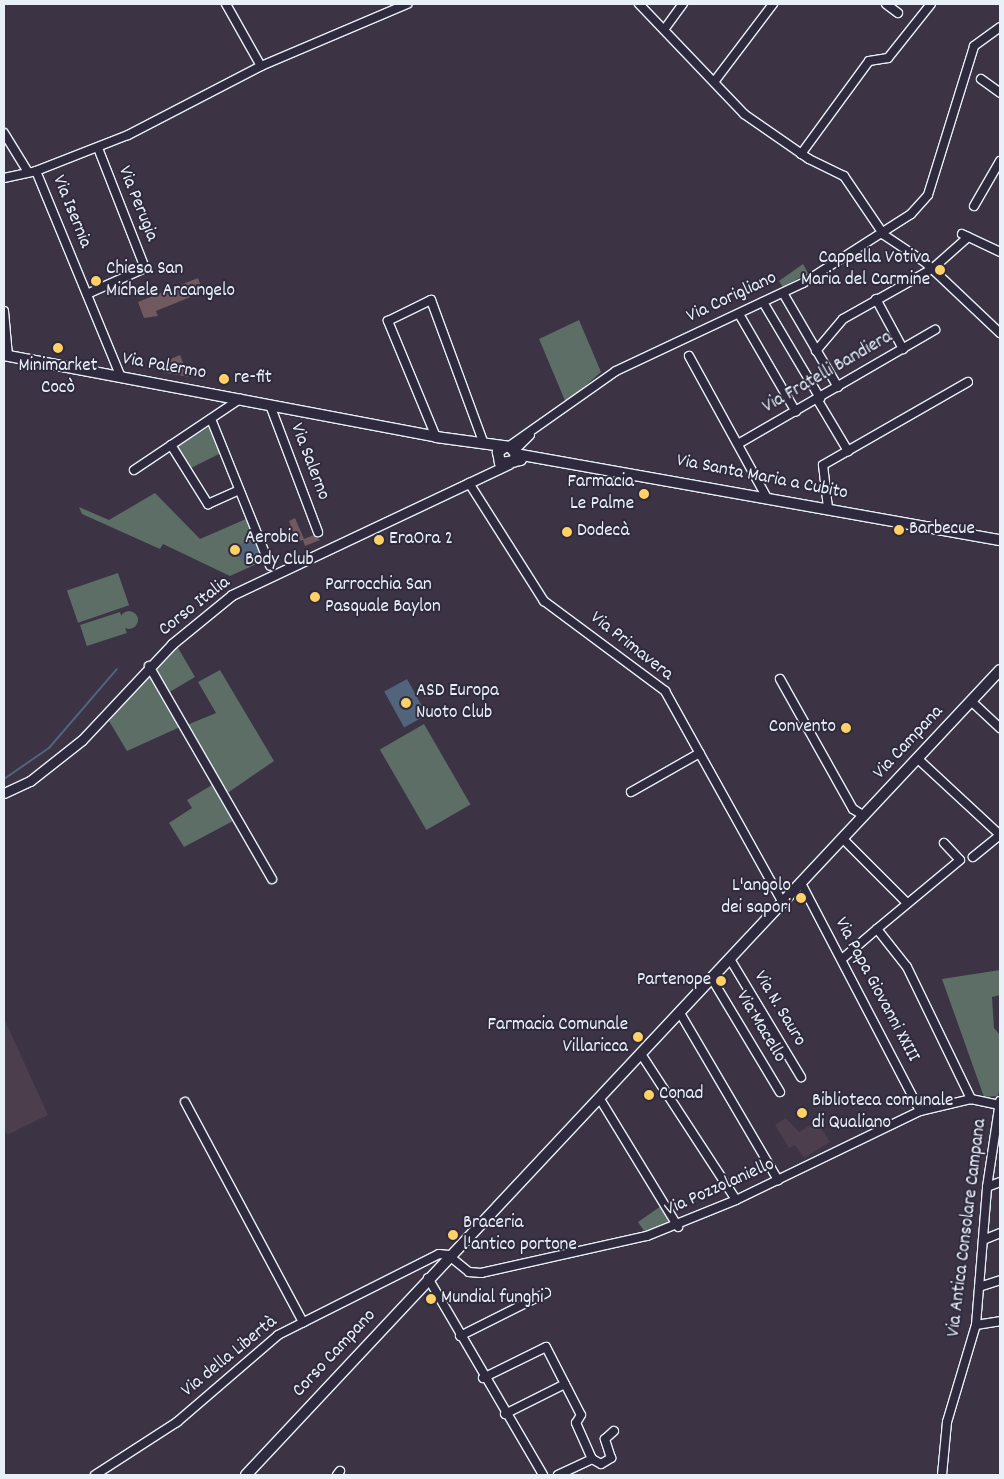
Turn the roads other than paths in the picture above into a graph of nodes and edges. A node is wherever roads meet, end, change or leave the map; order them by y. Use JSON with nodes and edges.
{"nodes":[{"id":1,"x":226,"y":4,"type":"edge"},
{"id":2,"x":407,"y":4,"type":"edge"},
{"id":3,"x":639,"y":4,"type":"edge"},
{"id":4,"x":683,"y":4,"type":"edge"},
{"id":5,"x":773,"y":4,"type":"edge"},
{"id":6,"x":886,"y":4,"type":"edge"},
{"id":7,"x":931,"y":4,"type":"edge"},
{"id":8,"x":898,"y":13,"type":"dead end"},
{"id":9,"x":666,"y":27,"type":"junction"},
{"id":10,"x":1000,"y":27,"type":"edge"},
{"id":11,"x":261,"y":66,"type":"junction"},
{"id":12,"x":981,"y":79,"type":"dead end"},
{"id":13,"x":714,"y":82,"type":"junction"},
{"id":14,"x":1000,"y":93,"type":"edge"},
{"id":15,"x":4,"y":132,"type":"edge"},
{"id":16,"x":98,"y":148,"type":"junction"},
{"id":17,"x":801,"y":154,"type":"junction"},
{"id":18,"x":1000,"y":161,"type":"edge"},
{"id":19,"x":36,"y":171,"type":"junction"},
{"id":20,"x":28,"y":172,"type":"junction"},
{"id":21,"x":4,"y":178,"type":"edge"},
{"id":22,"x":974,"y":206,"type":"dead end"},
{"id":23,"x":884,"y":235,"type":"junction"},
{"id":24,"x":1000,"y":252,"type":"edge"},
{"id":25,"x":932,"y":269,"type":"junction"},
{"id":26,"x":783,"y":293,"type":"junction"},
{"id":27,"x":87,"y":294,"type":"junction"},
{"id":28,"x":876,"y":299,"type":"junction"},
{"id":29,"x":763,"y":302,"type":"junction"},
{"id":30,"x":4,"y":311,"type":"edge"},
{"id":31,"x":739,"y":314,"type":"junction"},
{"id":32,"x":935,"y":330,"type":"dead end"},
{"id":33,"x":1000,"y":333,"type":"edge"},
{"id":34,"x":903,"y":348,"type":"junction"},
{"id":35,"x":816,"y":351,"type":"junction"},
{"id":36,"x":6,"y":356,"type":"edge"},
{"id":37,"x":689,"y":356,"type":"dead end"},
{"id":38,"x":121,"y":377,"type":"junction"},
{"id":39,"x":968,"y":382,"type":"dead end"},
{"id":40,"x":838,"y":387,"type":"junction"},
{"id":41,"x":240,"y":399,"type":"junction"},
{"id":42,"x":819,"y":399,"type":"junction"},
{"id":43,"x":270,"y":405,"type":"junction"},
{"id":44,"x":796,"y":412,"type":"junction"},
{"id":45,"x":211,"y":419,"type":"junction"},
{"id":46,"x":536,"y":428,"type":"junction"},
{"id":47,"x":436,"y":437,"type":"junction"},
{"id":48,"x":526,"y":442,"type":"junction"},
{"id":49,"x":484,"y":444,"type":"junction"},
{"id":50,"x":738,"y":444,"type":"junction"},
{"id":51,"x":171,"y":445,"type":"junction"},
{"id":52,"x":848,"y":451,"type":"junction"},
{"id":53,"x":532,"y":453,"type":"junction"},
{"id":54,"x":511,"y":454,"type":"junction"},
{"id":55,"x":497,"y":456,"type":"junction"},
{"id":56,"x":549,"y":456,"type":"junction"},
{"id":57,"x":134,"y":470,"type":"dead end"},
{"id":58,"x":469,"y":483,"type":"junction"},
{"id":59,"x":239,"y":490,"type":"junction"},
{"id":60,"x":766,"y":496,"type":"junction"},
{"id":61,"x":828,"y":508,"type":"junction"},
{"id":62,"x":318,"y":532,"type":"dead end"},
{"id":63,"x":1000,"y":540,"type":"edge"},
{"id":64,"x":270,"y":566,"type":"dead end"},
{"id":65,"x":149,"y":666,"type":"junction"},
{"id":66,"x":1000,"y":670,"type":"edge"},
{"id":67,"x":780,"y":679,"type":"dead end"},
{"id":68,"x":971,"y":701,"type":"junction"},
{"id":69,"x":1000,"y":728,"type":"edge"},
{"id":70,"x":700,"y":753,"type":"junction"},
{"id":71,"x":918,"y":759,"type":"junction"},
{"id":72,"x":630,"y":792,"type":"dead end"},
{"id":73,"x":4,"y":793,"type":"edge"},
{"id":74,"x":864,"y":816,"type":"junction"},
{"id":75,"x":843,"y":839,"type":"junction"},
{"id":76,"x":944,"y":843,"type":"dead end"},
{"id":77,"x":973,"y":857,"type":"dead end"},
{"id":78,"x":272,"y":880,"type":"dead end"},
{"id":79,"x":802,"y":885,"type":"junction"},
{"id":80,"x":783,"y":903,"type":"junction"},
{"id":81,"x":907,"y":903,"type":"junction"},
{"id":82,"x":877,"y":929,"type":"junction"},
{"id":83,"x":730,"y":959,"type":"junction"},
{"id":84,"x":842,"y":959,"type":"junction"},
{"id":85,"x":712,"y":978,"type":"junction"},
{"id":86,"x":680,"y":1013,"type":"junction"},
{"id":87,"x":641,"y":1054,"type":"junction"},
{"id":88,"x":801,"y":1077,"type":"dead end"},
{"id":89,"x":780,"y":1092,"type":"dead end"},
{"id":90,"x":600,"y":1099,"type":"junction"},
{"id":91,"x":970,"y":1099,"type":"junction"},
{"id":92,"x":185,"y":1102,"type":"dead end"},
{"id":93,"x":1000,"y":1103,"type":"edge"},
{"id":94,"x":920,"y":1111,"type":"junction"},
{"id":95,"x":778,"y":1180,"type":"junction"},
{"id":96,"x":1000,"y":1182,"type":"edge"},
{"id":97,"x":987,"y":1187,"type":"junction"},
{"id":98,"x":736,"y":1200,"type":"junction"},
{"id":99,"x":678,"y":1226,"type":"junction"},
{"id":100,"x":1000,"y":1234,"type":"edge"},
{"id":101,"x":983,"y":1240,"type":"junction"},
{"id":102,"x":448,"y":1255,"type":"junction"},
{"id":103,"x":428,"y":1278,"type":"junction"},
{"id":104,"x":1000,"y":1280,"type":"edge"},
{"id":105,"x":979,"y":1287,"type":"junction"},
{"id":106,"x":546,"y":1293,"type":"dead end"},
{"id":107,"x":1000,"y":1321,"type":"edge"},
{"id":108,"x":302,"y":1322,"type":"junction"},
{"id":109,"x":976,"y":1325,"type":"junction"},
{"id":110,"x":460,"y":1336,"type":"junction"},
{"id":111,"x":483,"y":1378,"type":"junction"},
{"id":112,"x":565,"y":1384,"type":"junction"},
{"id":113,"x":505,"y":1414,"type":"junction"},
{"id":114,"x":614,"y":1431,"type":"dead end"},
{"id":115,"x":592,"y":1459,"type":"junction"},
{"id":116,"x":95,"y":1475,"type":"edge"},
{"id":117,"x":246,"y":1475,"type":"edge"},
{"id":118,"x":543,"y":1475,"type":"edge"},
{"id":119,"x":558,"y":1475,"type":"edge"},
{"id":120,"x":942,"y":1475,"type":"edge"}],
"edges":[{"from":1,"to":11,"type":"street"},
{"from":2,"to":11,"type":"street"},
{"from":3,"to":9,"type":"street"},
{"from":4,"to":9,"type":"street"},
{"from":5,"to":13,"type":"street"},
{"from":6,"to":8,"type":"street"},
{"from":7,"to":17,"type":"street"},
{"from":9,"to":13,"type":"street"},
{"from":10,"to":23,"type":"street","name":"Via Corigliano"},
{"from":11,"to":16,"type":"street"},
{"from":12,"to":14,"type":"street"},
{"from":13,"to":17,"type":"street"},
{"from":15,"to":20,"type":"street"},
{"from":16,"to":19,"type":"street"},
{"from":16,"to":27,"type":"street","name":"Via Perugia"},
{"from":17,"to":23,"type":"street"},
{"from":18,"to":22,"type":"street"},
{"from":19,"to":20,"type":"street"},
{"from":19,"to":27,"type":"street","name":"Via Isernia"},
{"from":20,"to":21,"type":"street"},
{"from":23,"to":25,"type":"street"},
{"from":23,"to":26,"type":"street","name":"Via Corigliano"},
{"from":24,"to":25,"type":"street"},
{"from":25,"to":28,"type":"street"},
{"from":25,"to":33,"type":"street"},
{"from":26,"to":29,"type":"street","name":"Via Corigliano"},
{"from":26,"to":35,"type":"street"},
{"from":27,"to":38,"type":"street","name":"Via Isernia"},
{"from":28,"to":34,"type":"street"},
{"from":28,"to":35,"type":"street"},
{"from":29,"to":31,"type":"street","name":"Via Corigliano"},
{"from":29,"to":42,"type":"street"},
{"from":30,"to":36,"type":"street"},
{"from":31,"to":44,"type":"street"},
{"from":31,"to":46,"type":"street","name":"Via Corigliano"},
{"from":32,"to":34,"type":"street","name":"Via Fratelli Bandiera"},
{"from":34,"to":40,"type":"street","name":"Via Fratelli Bandiera"},
{"from":35,"to":40,"type":"street"},
{"from":36,"to":38,"type":"main road","name":"Via Palermo"},
{"from":37,"to":50,"type":"street"},
{"from":38,"to":41,"type":"main road","name":"Via Palermo"},
{"from":39,"to":52,"type":"street"},
{"from":40,"to":42,"type":"street","name":"Via Fratelli Bandiera"},
{"from":41,"to":43,"type":"main road","name":"Via Palermo"},
{"from":41,"to":45,"type":"street"},
{"from":42,"to":44,"type":"street","name":"Via Fratelli Bandiera"},
{"from":42,"to":52,"type":"street"},
{"from":43,"to":47,"type":"main road","name":"Via Palermo"},
{"from":43,"to":62,"type":"street","name":"Via Salerno"},
{"from":44,"to":50,"type":"street","name":"Via Fratelli Bandiera"},
{"from":45,"to":51,"type":"street"},
{"from":45,"to":59,"type":"street"},
{"from":46,"to":48,"type":"street"},
{"from":46,"to":54,"type":"street","name":"Via Corigliano"},
{"from":47,"to":49,"type":"main road","name":"Via Palermo"},
{"from":47,"to":49,"type":"street"},
{"from":48,"to":53,"type":"street"},
{"from":48,"to":54,"type":"street"},
{"from":49,"to":54,"type":"main road","name":"Via Palermo"},
{"from":49,"to":55,"type":"main road"},
{"from":50,"to":60,"type":"street"},
{"from":51,"to":57,"type":"street"},
{"from":51,"to":59,"type":"street"},
{"from":52,"to":61,"type":"street"},
{"from":53,"to":54,"type":"main road","name":"Via Santa Maria a Cubito"},
{"from":53,"to":56,"type":"main road","name":"Via Santa Maria a Cubito"},
{"from":54,"to":55,"type":"main road"},
{"from":54,"to":55,"type":"main road"},
{"from":54,"to":56,"type":"main road"},
{"from":54,"to":58,"type":"street"},
{"from":55,"to":58,"type":"street"},
{"from":56,"to":60,"type":"main road","name":"Via Santa Maria a Cubito"},
{"from":58,"to":65,"type":"street","name":"Corso Italia"},
{"from":58,"to":70,"type":"street","name":"Via Primavera"},
{"from":59,"to":64,"type":"street"},
{"from":60,"to":61,"type":"main road","name":"Via Santa Maria a Cubito"},
{"from":61,"to":63,"type":"main road","name":"Via Santa Maria a Cubito"},
{"from":65,"to":73,"type":"street","name":"Corso Italia"},
{"from":65,"to":78,"type":"street"},
{"from":66,"to":68,"type":"main road","name":"Via Campana"},
{"from":67,"to":74,"type":"street"},
{"from":68,"to":69,"type":"street"},
{"from":68,"to":71,"type":"main road","name":"Via Campana"},
{"from":70,"to":72,"type":"street"},
{"from":70,"to":80,"type":"street","name":"Via Primavera"},
{"from":71,"to":74,"type":"main road","name":"Via Campana"},
{"from":71,"to":77,"type":"street"},
{"from":74,"to":75,"type":"main road","name":"Via Campana"},
{"from":75,"to":79,"type":"main road","name":"Via Campana"},
{"from":75,"to":81,"type":"street"},
{"from":76,"to":81,"type":"street"},
{"from":79,"to":80,"type":"main road","name":"Via Campana"},
{"from":79,"to":84,"type":"street","name":"Via Papa Giovanni XXIII"},
{"from":80,"to":83,"type":"main road","name":"Via Campana"},
{"from":81,"to":82,"type":"street"},
{"from":82,"to":84,"type":"street"},
{"from":82,"to":91,"type":"street"},
{"from":83,"to":85,"type":"main road","name":"Via Campana"},
{"from":83,"to":88,"type":"street","name":"Via N. Sauro"},
{"from":84,"to":94,"type":"street","name":"Via Papa Giovanni XXIII"},
{"from":85,"to":86,"type":"main road","name":"Via Campana"},
{"from":85,"to":89,"type":"street","name":"Via Macello"},
{"from":86,"to":87,"type":"main road","name":"Via Campana"},
{"from":86,"to":95,"type":"street"},
{"from":87,"to":90,"type":"main road","name":"Corso Campano"},
{"from":87,"to":98,"type":"street"},
{"from":90,"to":99,"type":"street"},
{"from":90,"to":102,"type":"main road","name":"Corso Campano"},
{"from":91,"to":93,"type":"street","name":"Via Pozzolaniello"},
{"from":91,"to":94,"type":"street","name":"Via Pozzolaniello"},
{"from":92,"to":108,"type":"street"},
{"from":93,"to":97,"type":"street","name":"Via Antica Consolare Campana"},
{"from":94,"to":95,"type":"street","name":"Via Pozzolaniello"},
{"from":95,"to":98,"type":"street","name":"Via Pozzolaniello"},
{"from":96,"to":97,"type":"street"},
{"from":97,"to":101,"type":"street","name":"Via Antica Consolare Campana"},
{"from":98,"to":99,"type":"street","name":"Via Pozzolaniello"},
{"from":99,"to":102,"type":"street","name":"Via Pozzolaniello"},
{"from":100,"to":101,"type":"street"},
{"from":101,"to":105,"type":"street","name":"Via Antica Consolare Campana"},
{"from":102,"to":103,"type":"main road","name":"Corso Campano"},
{"from":102,"to":108,"type":"street","name":"Via della Libertà"},
{"from":103,"to":110,"type":"street"},
{"from":103,"to":117,"type":"main road","name":"Corso Campano"},
{"from":104,"to":105,"type":"street"},
{"from":105,"to":109,"type":"street","name":"Via Antica Consolare Campana"},
{"from":106,"to":110,"type":"street"},
{"from":107,"to":109,"type":"street"},
{"from":108,"to":116,"type":"street","name":"Via della Libertà"},
{"from":109,"to":120,"type":"street","name":"Via Antica Consolare Campana"},
{"from":110,"to":111,"type":"street"},
{"from":111,"to":112,"type":"street"},
{"from":111,"to":113,"type":"street"},
{"from":112,"to":113,"type":"street"},
{"from":112,"to":115,"type":"street"},
{"from":113,"to":118,"type":"street"},
{"from":114,"to":115,"type":"street"},
{"from":115,"to":119,"type":"street"}]}
